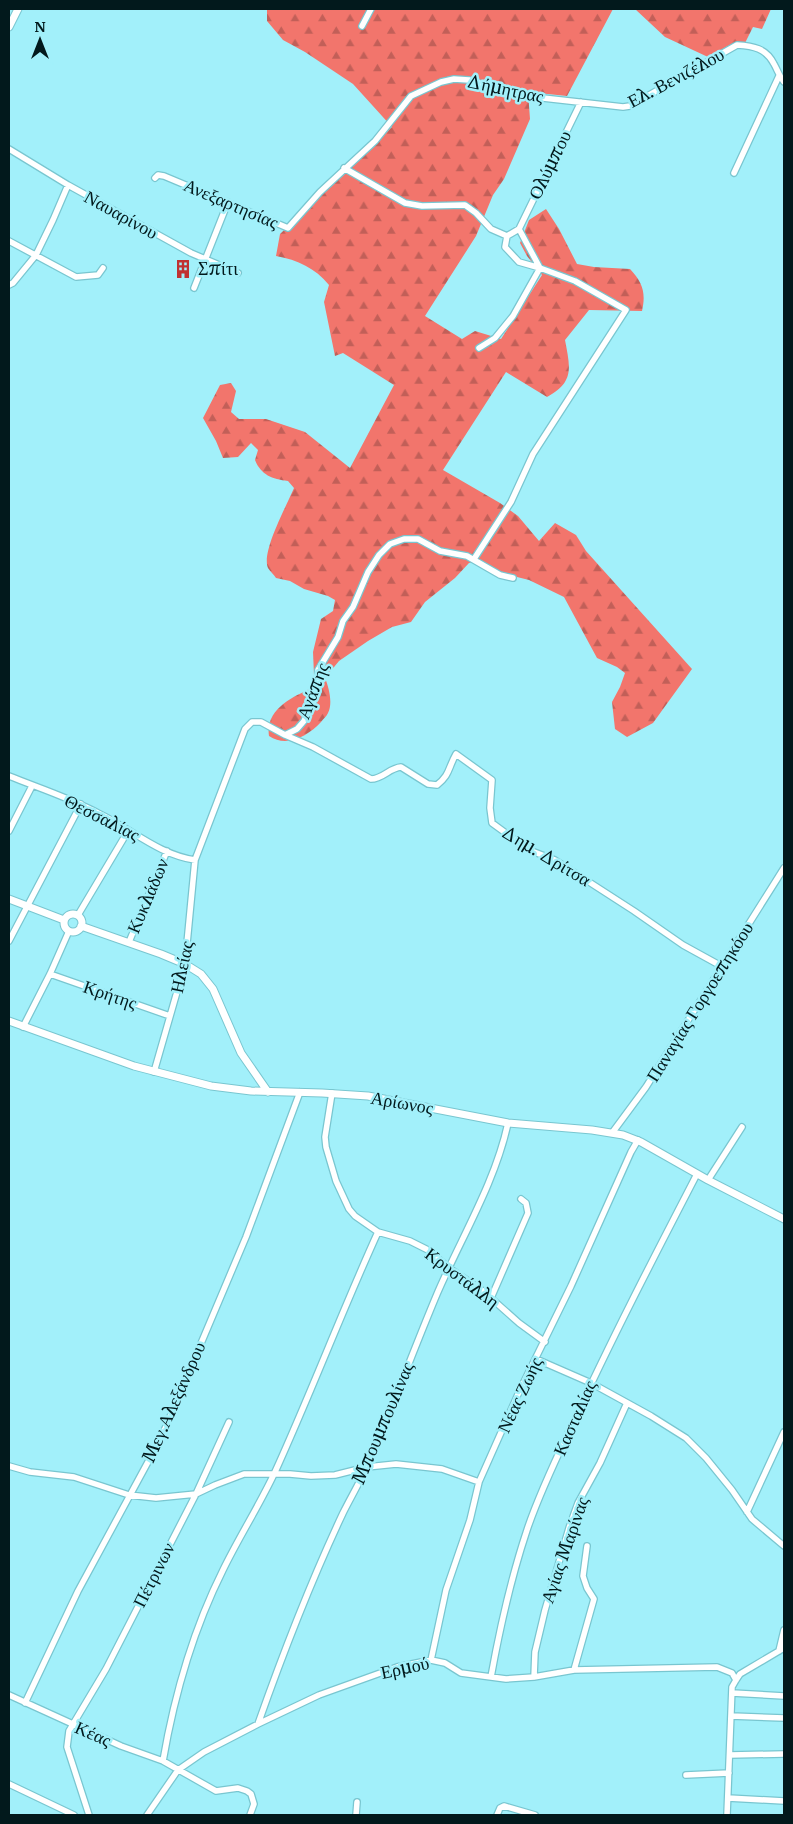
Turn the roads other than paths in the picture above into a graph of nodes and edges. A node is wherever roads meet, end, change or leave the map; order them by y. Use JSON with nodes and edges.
{"nodes":[{"id":1,"x":18,"y":9,"type":"edge"},
{"id":2,"x":371,"y":9,"type":"edge"},
{"id":3,"x":362,"y":26,"type":"dead end"},
{"id":4,"x":9,"y":27,"type":"edge"},
{"id":5,"x":778,"y":76,"type":"junction"},
{"id":6,"x":784,"y":82,"type":"edge"},
{"id":7,"x":581,"y":102,"type":"junction"},
{"id":8,"x":11,"y":150,"type":"edge"},
{"id":9,"x":9,"y":157,"type":"edge"},
{"id":10,"x":344,"y":168,"type":"junction"},
{"id":11,"x":734,"y":173,"type":"dead end"},
{"id":12,"x":155,"y":178,"type":"dead end"},
{"id":13,"x":68,"y":185,"type":"junction"},
{"id":14,"x":228,"y":202,"type":"junction"},
{"id":15,"x":520,"y":229,"type":"junction"},
{"id":16,"x":507,"y":236,"type":"junction"},
{"id":17,"x":9,"y":241,"type":"edge"},
{"id":18,"x":36,"y":255,"type":"junction"},
{"id":19,"x":207,"y":260,"type":"junction"},
{"id":20,"x":103,"y":268,"type":"dead end"},
{"id":21,"x":540,"y":268,"type":"junction"},
{"id":22,"x":238,"y":273,"type":"dead end"},
{"id":23,"x":9,"y":285,"type":"edge"},
{"id":24,"x":194,"y":288,"type":"dead end"},
{"id":25,"x":479,"y":348,"type":"dead end"},
{"id":26,"x":474,"y":559,"type":"junction"},
{"id":27,"x":513,"y":578,"type":"dead end"},
{"id":28,"x":285,"y":735,"type":"junction"},
{"id":29,"x":9,"y":776,"type":"edge"},
{"id":30,"x":32,"y":786,"type":"junction"},
{"id":31,"x":80,"y":804,"type":"junction"},
{"id":32,"x":128,"y":830,"type":"junction"},
{"id":33,"x":9,"y":831,"type":"edge"},
{"id":34,"x":167,"y":851,"type":"junction"},
{"id":35,"x":195,"y":860,"type":"junction"},
{"id":36,"x":784,"y":868,"type":"edge"},
{"id":37,"x":9,"y":899,"type":"edge"},
{"id":38,"x":26,"y":906,"type":"junction"},
{"id":39,"x":78,"y":915,"type":"junction"},
{"id":40,"x":64,"y":920,"type":"junction"},
{"id":41,"x":81,"y":926,"type":"junction"},
{"id":42,"x":69,"y":931,"type":"junction"},
{"id":43,"x":9,"y":941,"type":"edge"},
{"id":44,"x":129,"y":942,"type":"junction"},
{"id":45,"x":185,"y":964,"type":"junction"},
{"id":46,"x":723,"y":967,"type":"junction"},
{"id":47,"x":50,"y":974,"type":"junction"},
{"id":48,"x":170,"y":1016,"type":"junction"},
{"id":49,"x":9,"y":1021,"type":"edge"},
{"id":50,"x":23,"y":1027,"type":"junction"},
{"id":51,"x":154,"y":1072,"type":"junction"},
{"id":52,"x":268,"y":1092,"type":"junction"},
{"id":53,"x":300,"y":1092,"type":"junction"},
{"id":54,"x":332,"y":1094,"type":"junction"},
{"id":55,"x":508,"y":1123,"type":"junction"},
{"id":56,"x":742,"y":1127,"type":"dead end"},
{"id":57,"x":612,"y":1133,"type":"junction"},
{"id":58,"x":638,"y":1140,"type":"junction"},
{"id":59,"x":697,"y":1174,"type":"junction"},
{"id":60,"x":708,"y":1180,"type":"junction"},
{"id":61,"x":521,"y":1199,"type":"dead end"},
{"id":62,"x":784,"y":1219,"type":"edge"},
{"id":63,"x":378,"y":1232,"type":"junction"},
{"id":64,"x":449,"y":1268,"type":"junction"},
{"id":65,"x":491,"y":1298,"type":"junction"},
{"id":66,"x":545,"y":1342,"type":"junction"},
{"id":67,"x":536,"y":1360,"type":"junction"},
{"id":68,"x":591,"y":1383,"type":"junction"},
{"id":69,"x":627,"y":1403,"type":"junction"},
{"id":70,"x":230,"y":1422,"type":"dead end"},
{"id":71,"x":784,"y":1432,"type":"edge"},
{"id":72,"x":9,"y":1466,"type":"edge"},
{"id":73,"x":367,"y":1467,"type":"junction"},
{"id":74,"x":274,"y":1474,"type":"junction"},
{"id":75,"x":479,"y":1482,"type":"junction"},
{"id":76,"x":196,"y":1494,"type":"junction"},
{"id":77,"x":129,"y":1495,"type":"junction"},
{"id":78,"x":747,"y":1512,"type":"junction"},
{"id":79,"x":587,"y":1546,"type":"dead end"},
{"id":80,"x":784,"y":1546,"type":"edge"},
{"id":81,"x":784,"y":1630,"type":"edge"},
{"id":82,"x":782,"y":1650,"type":"edge"},
{"id":83,"x":432,"y":1660,"type":"junction"},
{"id":84,"x":574,"y":1670,"type":"junction"},
{"id":85,"x":534,"y":1676,"type":"junction"},
{"id":86,"x":490,"y":1677,"type":"junction"},
{"id":87,"x":736,"y":1680,"type":"junction"},
{"id":88,"x":732,"y":1693,"type":"junction"},
{"id":89,"x":9,"y":1694,"type":"edge"},
{"id":90,"x":784,"y":1696,"type":"edge"},
{"id":91,"x":25,"y":1703,"type":"junction"},
{"id":92,"x":731,"y":1716,"type":"junction"},
{"id":93,"x":784,"y":1718,"type":"edge"},
{"id":94,"x":258,"y":1724,"type":"junction"},
{"id":95,"x":74,"y":1725,"type":"junction"},
{"id":96,"x":784,"y":1754,"type":"edge"},
{"id":97,"x":730,"y":1755,"type":"junction"},
{"id":98,"x":163,"y":1761,"type":"junction"},
{"id":99,"x":178,"y":1770,"type":"junction"},
{"id":100,"x":728,"y":1774,"type":"junction"},
{"id":101,"x":686,"y":1776,"type":"dead end"},
{"id":102,"x":9,"y":1784,"type":"edge"},
{"id":103,"x":728,"y":1798,"type":"junction"},
{"id":104,"x":784,"y":1801,"type":"edge"},
{"id":105,"x":357,"y":1802,"type":"dead end"},
{"id":106,"x":524,"y":1813,"type":"edge"},
{"id":107,"x":498,"y":1814,"type":"edge"},
{"id":108,"x":74,"y":1815,"type":"edge"},
{"id":109,"x":89,"y":1815,"type":"edge"},
{"id":110,"x":147,"y":1815,"type":"edge"},
{"id":111,"x":250,"y":1815,"type":"edge"},
{"id":112,"x":356,"y":1815,"type":"edge"},
{"id":113,"x":535,"y":1815,"type":"edge"},
{"id":114,"x":727,"y":1815,"type":"edge"}],
"edges":[{"from":1,"to":4,"type":"street"},
{"from":2,"to":3,"type":"street"},
{"from":5,"to":6,"type":"street","name":"Ελ. Βενιζέλου"},
{"from":5,"to":7,"type":"street","name":"Ελ. Βενιζέλου"},
{"from":5,"to":11,"type":"street"},
{"from":7,"to":10,"type":"street","name":"Δήμητρας"},
{"from":7,"to":15,"type":"street","name":"Ολύμπου"},
{"from":8,"to":9,"type":"street"},
{"from":8,"to":13,"type":"street","name":"Ναυαρίνου"},
{"from":10,"to":14,"type":"street","name":"Ανεξαρτησίας"},
{"from":10,"to":16,"type":"street"},
{"from":12,"to":14,"type":"street","name":"Ανεξαρτησίας"},
{"from":13,"to":18,"type":"street"},
{"from":13,"to":19,"type":"street","name":"Ναυαρίνου"},
{"from":14,"to":19,"type":"street"},
{"from":15,"to":16,"type":"street"},
{"from":15,"to":21,"type":"street"},
{"from":16,"to":21,"type":"street"},
{"from":17,"to":18,"type":"street"},
{"from":18,"to":20,"type":"street"},
{"from":18,"to":23,"type":"street"},
{"from":19,"to":22,"type":"street","name":"Ναυαρίνου"},
{"from":19,"to":24,"type":"street"},
{"from":21,"to":25,"type":"street"},
{"from":21,"to":26,"type":"street"},
{"from":26,"to":27,"type":"street","name":"Αγάπης"},
{"from":26,"to":28,"type":"street","name":"Αγάπης"},
{"from":28,"to":35,"type":"street","name":"Αγάπης"},
{"from":28,"to":46,"type":"street","name":"Δημ. Δρίτσα"},
{"from":29,"to":30,"type":"street","name":"Θεσσαλίας"},
{"from":30,"to":31,"type":"street","name":"Θεσσαλίας"},
{"from":30,"to":33,"type":"street"},
{"from":31,"to":32,"type":"street","name":"Θεσσαλίας"},
{"from":31,"to":38,"type":"street"},
{"from":32,"to":34,"type":"street","name":"Θεσσαλίας"},
{"from":32,"to":39,"type":"street"},
{"from":34,"to":35,"type":"street","name":"Θεσσαλίας"},
{"from":34,"to":44,"type":"street","name":"Κυκλάδων"},
{"from":35,"to":45,"type":"street","name":"Ηλείας"},
{"from":36,"to":46,"type":"street","name":"Παναγίας Γοργοεπηκόου"},
{"from":37,"to":38,"type":"street"},
{"from":38,"to":40,"type":"street"},
{"from":38,"to":43,"type":"street"},
{"from":39,"to":40,"type":"street"},
{"from":39,"to":41,"type":"street"},
{"from":40,"to":42,"type":"street"},
{"from":41,"to":42,"type":"street"},
{"from":41,"to":44,"type":"street"},
{"from":42,"to":47,"type":"street"},
{"from":44,"to":45,"type":"street"},
{"from":45,"to":48,"type":"street","name":"Ηλείας"},
{"from":45,"to":52,"type":"street"},
{"from":46,"to":57,"type":"street","name":"Παναγίας Γοργοεπηκόου"},
{"from":47,"to":48,"type":"street","name":"Κρήτης"},
{"from":47,"to":50,"type":"street"},
{"from":48,"to":51,"type":"street","name":"Ηλείας"},
{"from":49,"to":50,"type":"street","name":"Αρίωνος"},
{"from":50,"to":51,"type":"street","name":"Αρίωνος"},
{"from":51,"to":52,"type":"street","name":"Αρίωνος"},
{"from":52,"to":53,"type":"street","name":"Αρίωνος"},
{"from":53,"to":54,"type":"street","name":"Αρίωνος"},
{"from":53,"to":77,"type":"street","name":"Μεγ.Αλεξάνδρου"},
{"from":54,"to":55,"type":"street","name":"Αρίωνος"},
{"from":54,"to":63,"type":"street","name":"Κρυστάλλη"},
{"from":55,"to":57,"type":"street","name":"Αρίωνος"},
{"from":55,"to":64,"type":"street","name":"Μπουμπουλίνας"},
{"from":56,"to":60,"type":"street"},
{"from":57,"to":58,"type":"street","name":"Αρίωνος"},
{"from":58,"to":59,"type":"street","name":"Αρίωνος"},
{"from":58,"to":66,"type":"street","name":"Νέας Ζωής"},
{"from":59,"to":60,"type":"street","name":"Αρίωνος"},
{"from":59,"to":68,"type":"street","name":"Κασταλίας"},
{"from":60,"to":62,"type":"street","name":"Αρίωνος"},
{"from":61,"to":65,"type":"street"},
{"from":63,"to":64,"type":"street","name":"Κρυστάλλη"},
{"from":63,"to":74,"type":"street"},
{"from":64,"to":65,"type":"street","name":"Κρυστάλλη"},
{"from":64,"to":73,"type":"street","name":"Μπουμπουλίνας"},
{"from":65,"to":66,"type":"street","name":"Κρυστάλλη"},
{"from":66,"to":67,"type":"street","name":"Νέας Ζωής"},
{"from":67,"to":68,"type":"street"},
{"from":67,"to":75,"type":"street","name":"Νέας Ζωής"},
{"from":68,"to":69,"type":"street"},
{"from":68,"to":86,"type":"street","name":"Κασταλίας"},
{"from":69,"to":78,"type":"street"},
{"from":69,"to":85,"type":"street","name":"Αγίας Μαρίνας"},
{"from":70,"to":76,"type":"street","name":"Πέτρινων"},
{"from":71,"to":78,"type":"street"},
{"from":72,"to":77,"type":"street"},
{"from":73,"to":74,"type":"street"},
{"from":73,"to":75,"type":"street"},
{"from":73,"to":94,"type":"street","name":"Μπουμπουλίνας"},
{"from":74,"to":76,"type":"street"},
{"from":74,"to":98,"type":"street"},
{"from":75,"to":83,"type":"street","name":"Νέας Ζωής"},
{"from":76,"to":77,"type":"street"},
{"from":76,"to":95,"type":"street","name":"Πέτρινων"},
{"from":77,"to":91,"type":"street","name":"Μεγ.Αλεξάνδρου"},
{"from":78,"to":80,"type":"street"},
{"from":79,"to":84,"type":"street"},
{"from":81,"to":82,"type":"street"},
{"from":82,"to":87,"type":"street"},
{"from":83,"to":86,"type":"street","name":"Ερμού"},
{"from":83,"to":94,"type":"street","name":"Ερμού"},
{"from":84,"to":85,"type":"street","name":"Ερμού"},
{"from":84,"to":87,"type":"street","name":"Ερμού"},
{"from":85,"to":86,"type":"street","name":"Ερμού"},
{"from":87,"to":88,"type":"street"},
{"from":88,"to":90,"type":"street"},
{"from":88,"to":92,"type":"street"},
{"from":89,"to":91,"type":"street","name":"Κέας"},
{"from":91,"to":95,"type":"street","name":"Κέας"},
{"from":92,"to":93,"type":"street"},
{"from":92,"to":97,"type":"street"},
{"from":94,"to":99,"type":"street","name":"Ερμού"},
{"from":95,"to":98,"type":"street","name":"Κέας"},
{"from":95,"to":109,"type":"street","name":"Πέτρινων"},
{"from":96,"to":97,"type":"street"},
{"from":97,"to":100,"type":"street"},
{"from":98,"to":99,"type":"street","name":"Κέας"},
{"from":99,"to":110,"type":"street"},
{"from":99,"to":111,"type":"street","name":"Κέας"},
{"from":100,"to":101,"type":"street"},
{"from":100,"to":103,"type":"street"},
{"from":102,"to":108,"type":"street"},
{"from":103,"to":104,"type":"street"},
{"from":103,"to":114,"type":"street"},
{"from":105,"to":112,"type":"street"},
{"from":106,"to":107,"type":"street"},
{"from":106,"to":113,"type":"street"}]}
